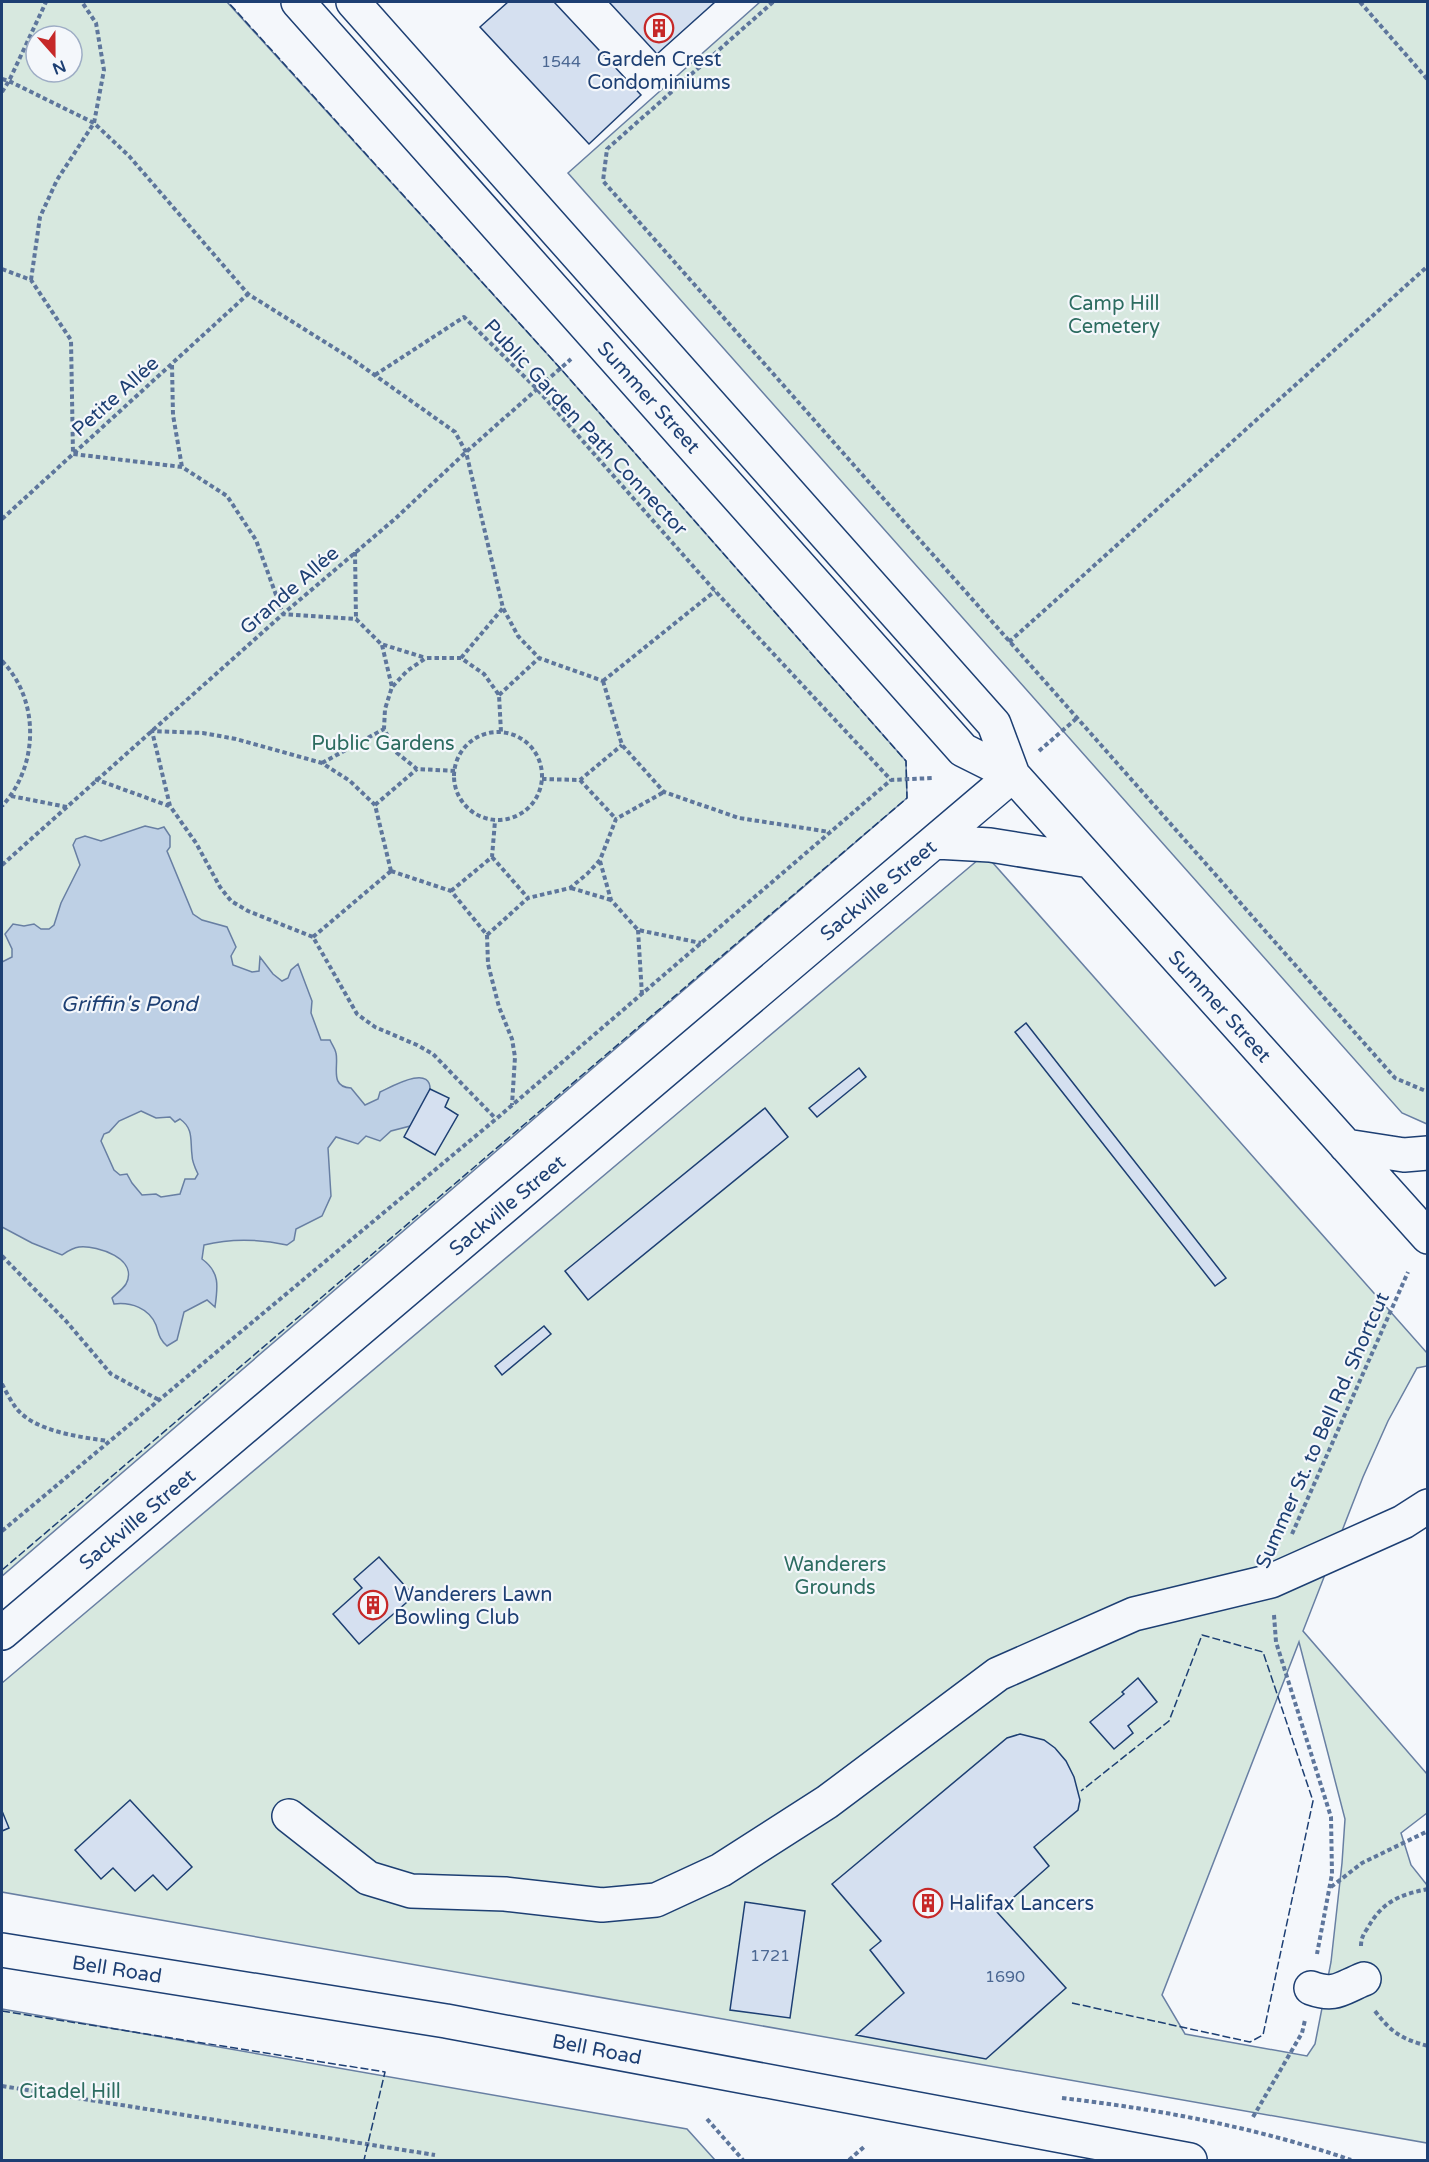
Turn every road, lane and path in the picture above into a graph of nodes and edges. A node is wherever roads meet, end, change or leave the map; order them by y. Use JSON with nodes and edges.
{"nodes":[{"id":1,"x":46,"y":2,"type":"edge"},
{"id":2,"x":82,"y":2,"type":"edge"},
{"id":3,"x":298,"y":2,"type":"edge"},
{"id":4,"x":353,"y":2,"type":"edge"},
{"id":5,"x":773,"y":2,"type":"edge"},
{"id":6,"x":1360,"y":2,"type":"edge"},
{"id":7,"x":2,"y":80,"type":"edge"},
{"id":8,"x":1428,"y":80,"type":"edge"},
{"id":9,"x":9,"y":81,"type":"junction"},
{"id":10,"x":2,"y":92,"type":"edge"},
{"id":11,"x":94,"y":123,"type":"junction"},
{"id":12,"x":1428,"y":266,"type":"edge"},
{"id":13,"x":2,"y":269,"type":"edge"},
{"id":14,"x":31,"y":280,"type":"junction"},
{"id":15,"x":248,"y":294,"type":"junction"},
{"id":16,"x":596,"y":338,"type":"junction"},
{"id":17,"x":172,"y":365,"type":"junction"},
{"id":18,"x":375,"y":375,"type":"junction"},
{"id":19,"x":537,"y":389,"type":"junction"},
{"id":20,"x":466,"y":452,"type":"junction"},
{"id":21,"x":73,"y":454,"type":"junction"},
{"id":22,"x":182,"y":468,"type":"junction"},
{"id":23,"x":2,"y":519,"type":"edge"},
{"id":24,"x":355,"y":552,"type":"junction"},
{"id":25,"x":715,"y":591,"type":"junction"},
{"id":26,"x":503,"y":608,"type":"junction"},
{"id":27,"x":283,"y":614,"type":"junction"},
{"id":28,"x":356,"y":619,"type":"junction"},
{"id":29,"x":1010,"y":642,"type":"junction"},
{"id":30,"x":381,"y":644,"type":"junction"},
{"id":31,"x":426,"y":658,"type":"junction"},
{"id":32,"x":461,"y":658,"type":"junction"},
{"id":33,"x":539,"y":658,"type":"junction"},
{"id":34,"x":2,"y":661,"type":"edge"},
{"id":35,"x":603,"y":681,"type":"junction"},
{"id":36,"x":392,"y":687,"type":"junction"},
{"id":37,"x":499,"y":695,"type":"junction"},
{"id":38,"x":1077,"y":718,"type":"junction"},
{"id":39,"x":384,"y":729,"type":"junction"},
{"id":40,"x":152,"y":730,"type":"junction"},
{"id":41,"x":501,"y":732,"type":"junction"},
{"id":42,"x":622,"y":745,"type":"junction"},
{"id":43,"x":322,"y":763,"type":"junction"},
{"id":44,"x":417,"y":769,"type":"junction"},
{"id":45,"x":454,"y":771,"type":"junction"},
{"id":46,"x":1013,"y":776,"type":"junction"},
{"id":47,"x":932,"y":778,"type":"dead end"},
{"id":48,"x":95,"y":779,"type":"junction"},
{"id":49,"x":542,"y":779,"type":"junction"},
{"id":50,"x":580,"y":780,"type":"junction"},
{"id":51,"x":891,"y":780,"type":"junction"},
{"id":52,"x":664,"y":792,"type":"junction"},
{"id":53,"x":11,"y":796,"type":"junction"},
{"id":54,"x":375,"y":805,"type":"junction"},
{"id":55,"x":2,"y":806,"type":"edge"},
{"id":56,"x":170,"y":806,"type":"junction"},
{"id":57,"x":68,"y":807,"type":"junction"},
{"id":58,"x":616,"y":819,"type":"junction"},
{"id":59,"x":495,"y":821,"type":"junction"},
{"id":60,"x":830,"y":832,"type":"junction"},
{"id":61,"x":936,"y":842,"type":"junction"},
{"id":62,"x":492,"y":857,"type":"junction"},
{"id":63,"x":600,"y":860,"type":"junction"},
{"id":64,"x":1090,"y":861,"type":"junction"},
{"id":65,"x":2,"y":865,"type":"edge"},
{"id":66,"x":391,"y":871,"type":"junction"},
{"id":67,"x":570,"y":888,"type":"junction"},
{"id":68,"x":451,"y":891,"type":"junction"},
{"id":69,"x":528,"y":898,"type":"junction"},
{"id":70,"x":611,"y":900,"type":"junction"},
{"id":71,"x":638,"y":930,"type":"junction"},
{"id":72,"x":487,"y":936,"type":"junction"},
{"id":73,"x":313,"y":937,"type":"junction"},
{"id":74,"x":702,"y":943,"type":"junction"},
{"id":75,"x":642,"y":995,"type":"junction"},
{"id":76,"x":1428,"y":1092,"type":"edge"},
{"id":77,"x":512,"y":1105,"type":"junction"},
{"id":78,"x":496,"y":1119,"type":"junction"},
{"id":79,"x":1346,"y":1146,"type":"junction"},
{"id":80,"x":1428,"y":1153,"type":"edge"},
{"id":81,"x":1424,"y":1226,"type":"edge"},
{"id":82,"x":2,"y":1256,"type":"edge"},
{"id":83,"x":1408,"y":1272,"type":"dead end"},
{"id":84,"x":2,"y":1384,"type":"edge"},
{"id":85,"x":159,"y":1400,"type":"junction"},
{"id":86,"x":108,"y":1441,"type":"junction"},
{"id":87,"x":1428,"y":1506,"type":"edge"},
{"id":88,"x":2,"y":1531,"type":"edge"},
{"id":89,"x":1271,"y":1581,"type":"junction"},
{"id":90,"x":2,"y":1633,"type":"edge"},
{"id":91,"x":289,"y":1816,"type":"dead end"},
{"id":92,"x":1428,"y":1830,"type":"edge"},
{"id":93,"x":1330,"y":1887,"type":"junction"},
{"id":94,"x":2,"y":1950,"type":"edge"},
{"id":95,"x":1364,"y":1979,"type":"dead end"},
{"id":96,"x":1311,"y":1988,"type":"junction"},
{"id":97,"x":2,"y":2086,"type":"edge"},
{"id":98,"x":1253,"y":2117,"type":"dead end"},
{"id":99,"x":707,"y":2119,"type":"dead end"},
{"id":100,"x":865,"y":2146,"type":"dead end"},
{"id":101,"x":1072,"y":2149,"type":"edge"},
{"id":102,"x":435,"y":2155,"type":"dead end"},
{"id":103,"x":742,"y":2160,"type":"edge"},
{"id":104,"x":849,"y":2160,"type":"edge"},
{"id":105,"x":1190,"y":2160,"type":"edge"}],
"edges":[{"from":1,"to":9,"type":"path"},
{"from":2,"to":11,"type":"path"},
{"from":3,"to":16,"type":"street","name":"Summer Street"},
{"from":4,"to":46,"type":"street","name":"Summer Street"},
{"from":5,"to":29,"type":"path"},
{"from":6,"to":8,"type":"path"},
{"from":7,"to":9,"type":"path"},
{"from":9,"to":10,"type":"path"},
{"from":9,"to":11,"type":"path"},
{"from":11,"to":14,"type":"path"},
{"from":11,"to":15,"type":"path"},
{"from":12,"to":29,"type":"path"},
{"from":13,"to":14,"type":"path"},
{"from":14,"to":21,"type":"path"},
{"from":15,"to":17,"type":"path","name":"Petite Allée"},
{"from":15,"to":18,"type":"path"},
{"from":16,"to":19,"type":"path","name":"Grande Allée"},
{"from":16,"to":46,"type":"street","name":"Summer Street"},
{"from":17,"to":21,"type":"path","name":"Petite Allée"},
{"from":17,"to":22,"type":"path"},
{"from":18,"to":19,"type":"path","name":"Public Garden Path Connector"},
{"from":18,"to":20,"type":"path"},
{"from":19,"to":20,"type":"path","name":"Grande Allée"},
{"from":19,"to":25,"type":"path","name":"Public Garden Path Connector"},
{"from":20,"to":24,"type":"path","name":"Grande Allée"},
{"from":20,"to":26,"type":"path"},
{"from":21,"to":22,"type":"path"},
{"from":21,"to":23,"type":"path","name":"Petite Allée"},
{"from":22,"to":27,"type":"path"},
{"from":24,"to":27,"type":"path","name":"Grande Allée"},
{"from":24,"to":28,"type":"path"},
{"from":25,"to":35,"type":"path"},
{"from":25,"to":51,"type":"path","name":"Public Garden Path Connector"},
{"from":26,"to":32,"type":"path"},
{"from":26,"to":33,"type":"path"},
{"from":27,"to":28,"type":"path"},
{"from":27,"to":40,"type":"path","name":"Grande Allée"},
{"from":28,"to":30,"type":"path"},
{"from":29,"to":38,"type":"path"},
{"from":30,"to":31,"type":"path"},
{"from":30,"to":36,"type":"path"},
{"from":31,"to":32,"type":"path"},
{"from":31,"to":36,"type":"path"},
{"from":32,"to":37,"type":"path"},
{"from":33,"to":35,"type":"path"},
{"from":33,"to":37,"type":"path"},
{"from":34,"to":53,"type":"path"},
{"from":35,"to":42,"type":"path"},
{"from":36,"to":39,"type":"path"},
{"from":37,"to":41,"type":"path"},
{"from":38,"to":46,"type":"path"},
{"from":38,"to":76,"type":"path"},
{"from":39,"to":43,"type":"path"},
{"from":39,"to":44,"type":"path"},
{"from":40,"to":43,"type":"path"},
{"from":40,"to":48,"type":"path","name":"Grande Allée"},
{"from":40,"to":56,"type":"path"},
{"from":41,"to":45,"type":"path"},
{"from":41,"to":49,"type":"path"},
{"from":42,"to":50,"type":"path"},
{"from":42,"to":52,"type":"path"},
{"from":43,"to":54,"type":"path"},
{"from":44,"to":45,"type":"path"},
{"from":44,"to":54,"type":"path"},
{"from":45,"to":59,"type":"path"},
{"from":46,"to":61,"type":"street","name":"Sackville Street"},
{"from":46,"to":64,"type":"street","name":"Summer Street"},
{"from":47,"to":51,"type":"path"},
{"from":48,"to":56,"type":"path"},
{"from":48,"to":57,"type":"path","name":"Grande Allée"},
{"from":49,"to":50,"type":"path"},
{"from":49,"to":59,"type":"path"},
{"from":50,"to":58,"type":"path"},
{"from":51,"to":60,"type":"path"},
{"from":52,"to":58,"type":"path"},
{"from":52,"to":60,"type":"path"},
{"from":53,"to":55,"type":"path"},
{"from":53,"to":57,"type":"path"},
{"from":54,"to":66,"type":"path"},
{"from":56,"to":73,"type":"path"},
{"from":57,"to":65,"type":"path","name":"Grande Allée"},
{"from":58,"to":63,"type":"path"},
{"from":59,"to":62,"type":"path"},
{"from":60,"to":74,"type":"path"},
{"from":61,"to":64,"type":"street"},
{"from":61,"to":90,"type":"street","name":"Sackville Street"},
{"from":62,"to":68,"type":"path"},
{"from":62,"to":69,"type":"path"},
{"from":63,"to":67,"type":"path"},
{"from":63,"to":70,"type":"path"},
{"from":64,"to":79,"type":"street","name":"Summer Street"},
{"from":66,"to":68,"type":"path"},
{"from":66,"to":73,"type":"path"},
{"from":67,"to":69,"type":"path"},
{"from":67,"to":70,"type":"path"},
{"from":68,"to":72,"type":"path"},
{"from":69,"to":72,"type":"path"},
{"from":70,"to":71,"type":"path"},
{"from":71,"to":74,"type":"path"},
{"from":71,"to":75,"type":"path"},
{"from":72,"to":77,"type":"path"},
{"from":73,"to":78,"type":"path"},
{"from":74,"to":75,"type":"path"},
{"from":75,"to":77,"type":"path"},
{"from":77,"to":78,"type":"path"},
{"from":78,"to":85,"type":"path"},
{"from":79,"to":80,"type":"street"},
{"from":79,"to":81,"type":"street","name":"Summer Street"},
{"from":82,"to":85,"type":"path"},
{"from":83,"to":89,"type":"path","name":"Summer St. to Bell Rd. Shortcut"},
{"from":84,"to":86,"type":"path"},
{"from":85,"to":86,"type":"path"},
{"from":86,"to":88,"type":"path"},
{"from":87,"to":89,"type":"street"},
{"from":89,"to":91,"type":"street"},
{"from":89,"to":93,"type":"path","name":"Summer St. to Bell Rd. Shortcut"},
{"from":92,"to":93,"type":"path"},
{"from":93,"to":96,"type":"path","name":"Summer St. to Bell Rd. Shortcut"},
{"from":94,"to":101,"type":"street","name":"Bell Road"},
{"from":95,"to":96,"type":"street"},
{"from":96,"to":98,"type":"path","name":"Summer St. to Bell Rd. Shortcut"},
{"from":97,"to":102,"type":"path"},
{"from":99,"to":103,"type":"path"},
{"from":100,"to":104,"type":"path"},
{"from":101,"to":105,"type":"street","name":"Bell Road"}]}
